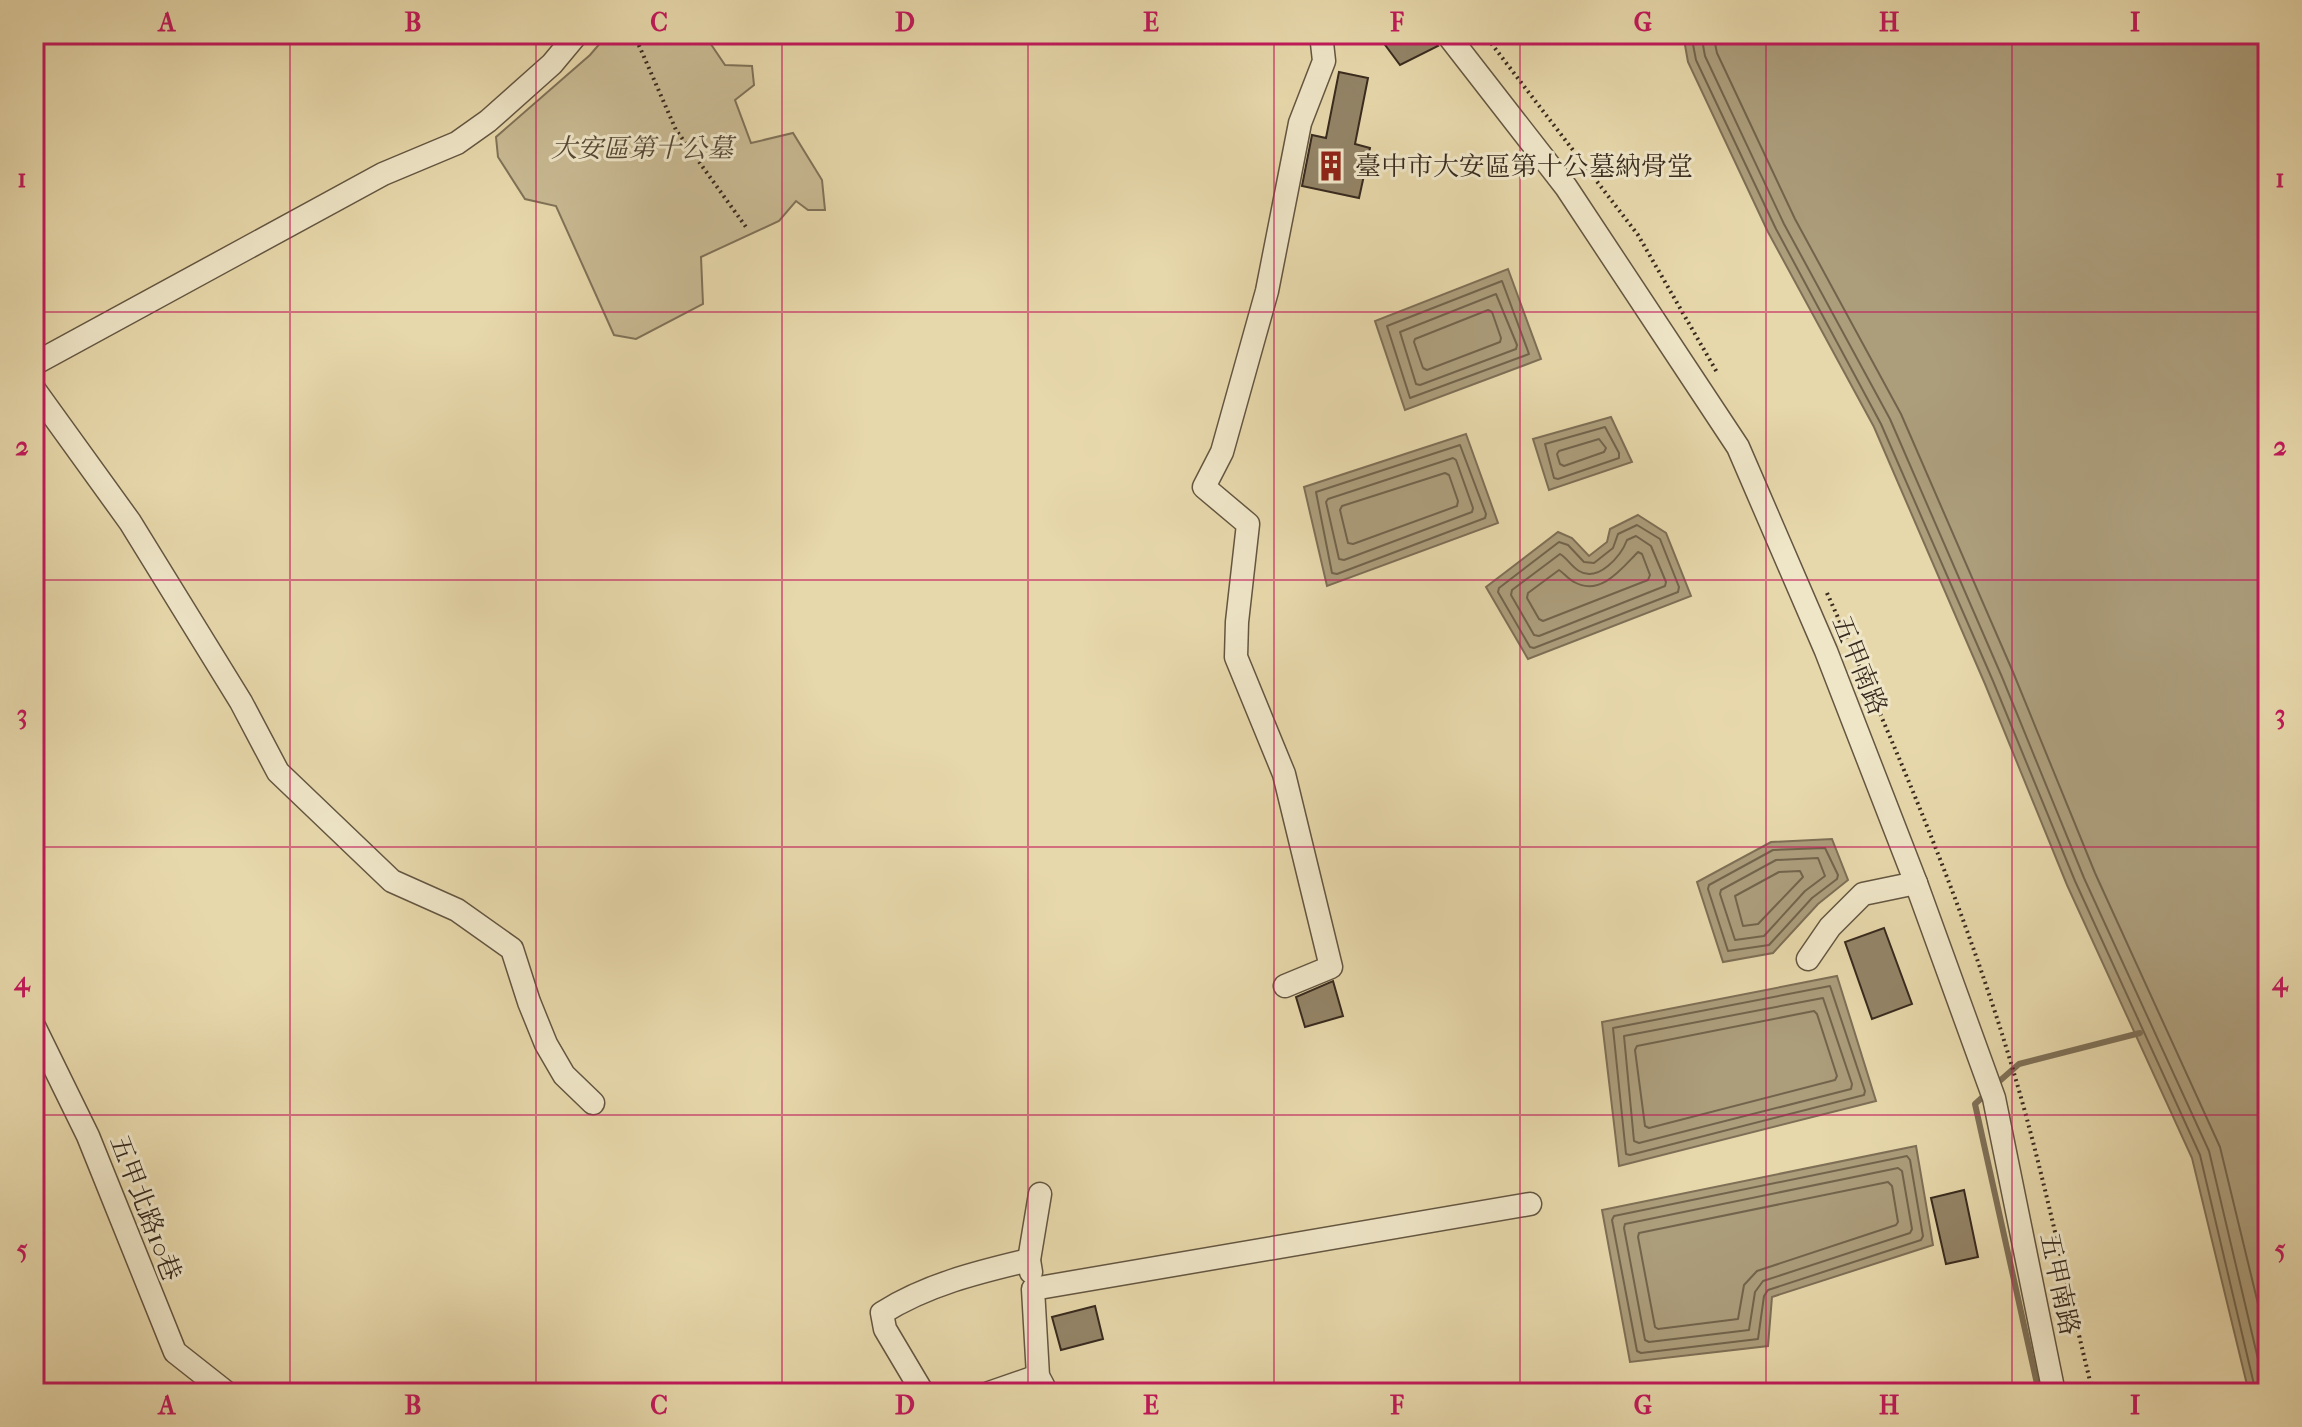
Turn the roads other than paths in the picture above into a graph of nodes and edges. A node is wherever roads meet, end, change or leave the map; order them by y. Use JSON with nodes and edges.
{"nodes":[{"id":1,"x":577,"y":34,"type":"edge"},
{"id":2,"x":1321,"y":34,"type":"edge"},
{"id":3,"x":1447,"y":34,"type":"edge"},
{"id":4,"x":34,"y":364,"type":"edge"},
{"id":5,"x":34,"y":389,"type":"edge"},
{"id":6,"x":1916,"y":883,"type":"junction"},
{"id":7,"x":1808,"y":959,"type":"dead end"},
{"id":8,"x":1285,"y":986,"type":"dead end"},
{"id":9,"x":34,"y":1026,"type":"edge"},
{"id":10,"x":593,"y":1103,"type":"dead end"},
{"id":11,"x":1040,"y":1194,"type":"dead end"},
{"id":12,"x":1530,"y":1204,"type":"dead end"},
{"id":13,"x":1029,"y":1260,"type":"junction"},
{"id":14,"x":1033,"y":1289,"type":"junction"},
{"id":15,"x":1042,"y":1384,"type":"edge"},
{"id":16,"x":227,"y":1393,"type":"edge"},
{"id":17,"x":923,"y":1393,"type":"edge"},
{"id":18,"x":989,"y":1393,"type":"edge"},
{"id":19,"x":2054,"y":1393,"type":"edge"}],
"edges":[{"from":1,"to":4,"type":"street"},
{"from":2,"to":8,"type":"street"},
{"from":3,"to":6,"type":"street","name":"五甲南路"},
{"from":5,"to":10,"type":"street"},
{"from":6,"to":7,"type":"street"},
{"from":6,"to":19,"type":"street","name":"五甲南路"},
{"from":9,"to":16,"type":"street","name":"五甲北路10巷"},
{"from":11,"to":13,"type":"street"},
{"from":12,"to":14,"type":"street"},
{"from":13,"to":14,"type":"street"},
{"from":13,"to":17,"type":"street"},
{"from":14,"to":15,"type":"street"},
{"from":15,"to":18,"type":"street"}]}
